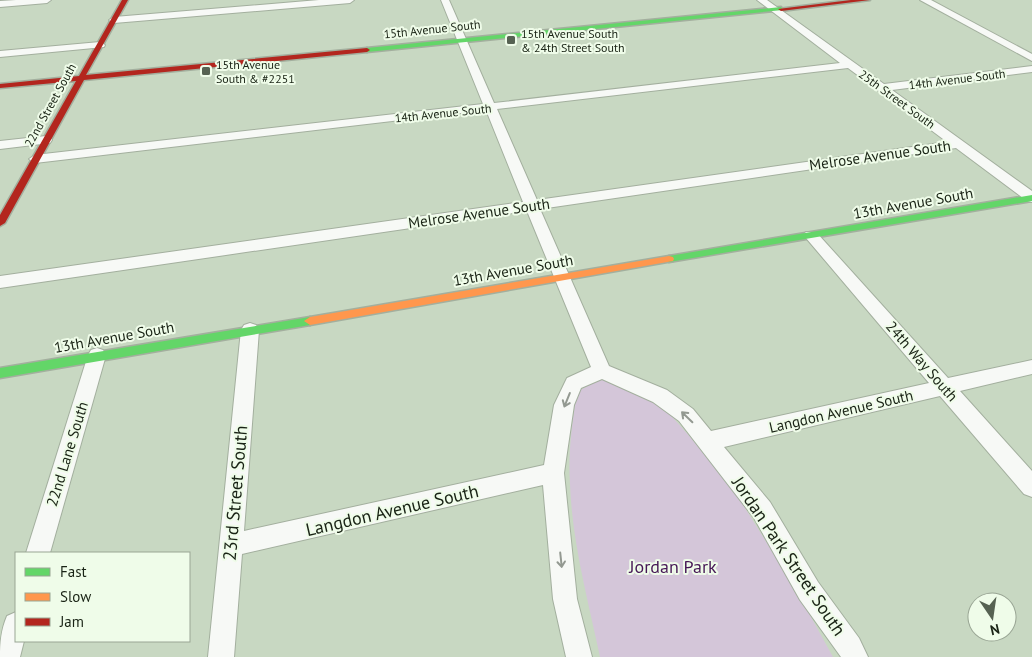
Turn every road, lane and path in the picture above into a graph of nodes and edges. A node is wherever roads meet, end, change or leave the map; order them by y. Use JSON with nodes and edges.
{"nodes":[{"id":1,"x":47,"y":0,"type":"edge"},
{"id":2,"x":125,"y":0,"type":"edge"},
{"id":3,"x":350,"y":0,"type":"edge"},
{"id":4,"x":445,"y":0,"type":"edge"},
{"id":5,"x":761,"y":0,"type":"edge"},
{"id":6,"x":867,"y":0,"type":"edge"},
{"id":7,"x":924,"y":0,"type":"edge"},
{"id":8,"x":0,"y":4,"type":"edge"},
{"id":9,"x":774,"y":9,"type":"junction"},
{"id":10,"x":114,"y":20,"type":"junction"},
{"id":11,"x":463,"y":40,"type":"junction"},
{"id":12,"x":100,"y":45,"type":"junction"},
{"id":13,"x":0,"y":54,"type":"edge"},
{"id":14,"x":1032,"y":58,"type":"edge"},
{"id":15,"x":850,"y":65,"type":"junction"},
{"id":16,"x":1032,"y":69,"type":"edge"},
{"id":17,"x":81,"y":78,"type":"junction"},
{"id":18,"x":0,"y":86,"type":"edge"},
{"id":19,"x":882,"y":88,"type":"junction"},
{"id":20,"x":490,"y":108,"type":"junction"},
{"id":21,"x":46,"y":140,"type":"junction"},
{"id":22,"x":958,"y":144,"type":"junction"},
{"id":23,"x":0,"y":145,"type":"edge"},
{"id":24,"x":35,"y":159,"type":"junction"},
{"id":25,"x":1032,"y":198,"type":"edge"},
{"id":26,"x":531,"y":205,"type":"junction"},
{"id":27,"x":0,"y":223,"type":"edge"},
{"id":28,"x":811,"y":235,"type":"junction"},
{"id":29,"x":561,"y":277,"type":"junction"},
{"id":30,"x":0,"y":282,"type":"edge"},
{"id":31,"x":250,"y":330,"type":"junction"},
{"id":32,"x":97,"y":355,"type":"junction"},
{"id":33,"x":1032,"y":367,"type":"edge"},
{"id":34,"x":602,"y":371,"type":"junction"},
{"id":35,"x":0,"y":373,"type":"edge"},
{"id":36,"x":944,"y":387,"type":"junction"},
{"id":37,"x":709,"y":441,"type":"junction"},
{"id":38,"x":553,"y":473,"type":"junction"},
{"id":39,"x":1032,"y":487,"type":"edge"},
{"id":40,"x":231,"y":545,"type":"junction"},
{"id":41,"x":38,"y":552,"type":"edge"},
{"id":42,"x":15,"y":629,"type":"edge"},
{"id":43,"x":7,"y":657,"type":"edge"},
{"id":44,"x":221,"y":657,"type":"edge"},
{"id":45,"x":579,"y":657,"type":"edge"},
{"id":46,"x":855,"y":657,"type":"edge"}],
"edges":[{"from":1,"to":8,"type":"street"},
{"from":2,"to":10,"type":"street","name":"22nd Street South"},
{"from":3,"to":10,"type":"street"},
{"from":4,"to":11,"type":"street"},
{"from":5,"to":9,"type":"street","name":"25th Street South"},
{"from":6,"to":9,"type":"street","name":"15th Avenue South"},
{"from":7,"to":14,"type":"street"},
{"from":9,"to":11,"type":"street","name":"15th Avenue South"},
{"from":9,"to":15,"type":"street","name":"25th Street South"},
{"from":10,"to":12,"type":"street","name":"22nd Street South"},
{"from":11,"to":17,"type":"street","name":"15th Avenue South"},
{"from":11,"to":20,"type":"street"},
{"from":12,"to":13,"type":"street"},
{"from":12,"to":17,"type":"street","name":"22nd Street South"},
{"from":15,"to":19,"type":"street","name":"25th Street South"},
{"from":15,"to":20,"type":"street","name":"14th Avenue South"},
{"from":16,"to":19,"type":"street","name":"14th Avenue South"},
{"from":17,"to":18,"type":"street","name":"15th Avenue South"},
{"from":17,"to":21,"type":"street","name":"22nd Street South"},
{"from":19,"to":22,"type":"street","name":"25th Street South"},
{"from":20,"to":24,"type":"street","name":"14th Avenue South"},
{"from":20,"to":26,"type":"street"},
{"from":21,"to":23,"type":"street"},
{"from":21,"to":24,"type":"street","name":"22nd Street South"},
{"from":22,"to":25,"type":"street","name":"25th Street South"},
{"from":22,"to":26,"type":"street","name":"Melrose Avenue South"},
{"from":24,"to":27,"type":"street","name":"22nd Street South"},
{"from":25,"to":28,"type":"street","name":"13th Avenue South"},
{"from":26,"to":29,"type":"street"},
{"from":26,"to":30,"type":"street","name":"Melrose Avenue South"},
{"from":28,"to":29,"type":"street","name":"13th Avenue South"},
{"from":28,"to":36,"type":"street","name":"24th Way South"},
{"from":29,"to":31,"type":"street","name":"13th Avenue South"},
{"from":29,"to":34,"type":"street"},
{"from":31,"to":32,"type":"street","name":"13th Avenue South"},
{"from":31,"to":40,"type":"street","name":"23rd Street South"},
{"from":32,"to":35,"type":"street","name":"13th Avenue South"},
{"from":32,"to":41,"type":"street","name":"22nd Lane South"},
{"from":33,"to":36,"type":"street","name":"Langdon Avenue South"},
{"from":37,"to":34,"type":"street","name":"Jordan Park Street South","one_way":true},
{"from":34,"to":38,"type":"street","one_way":true},
{"from":36,"to":37,"type":"street","name":"Langdon Avenue South"},
{"from":36,"to":39,"type":"street","name":"24th Way South"},
{"from":37,"to":46,"type":"street","name":"Jordan Park Street South"},
{"from":38,"to":40,"type":"street","name":"Langdon Avenue South"},
{"from":38,"to":45,"type":"street","one_way":true},
{"from":40,"to":44,"type":"street","name":"23rd Street South"},
{"from":42,"to":43,"type":"street"}]}
